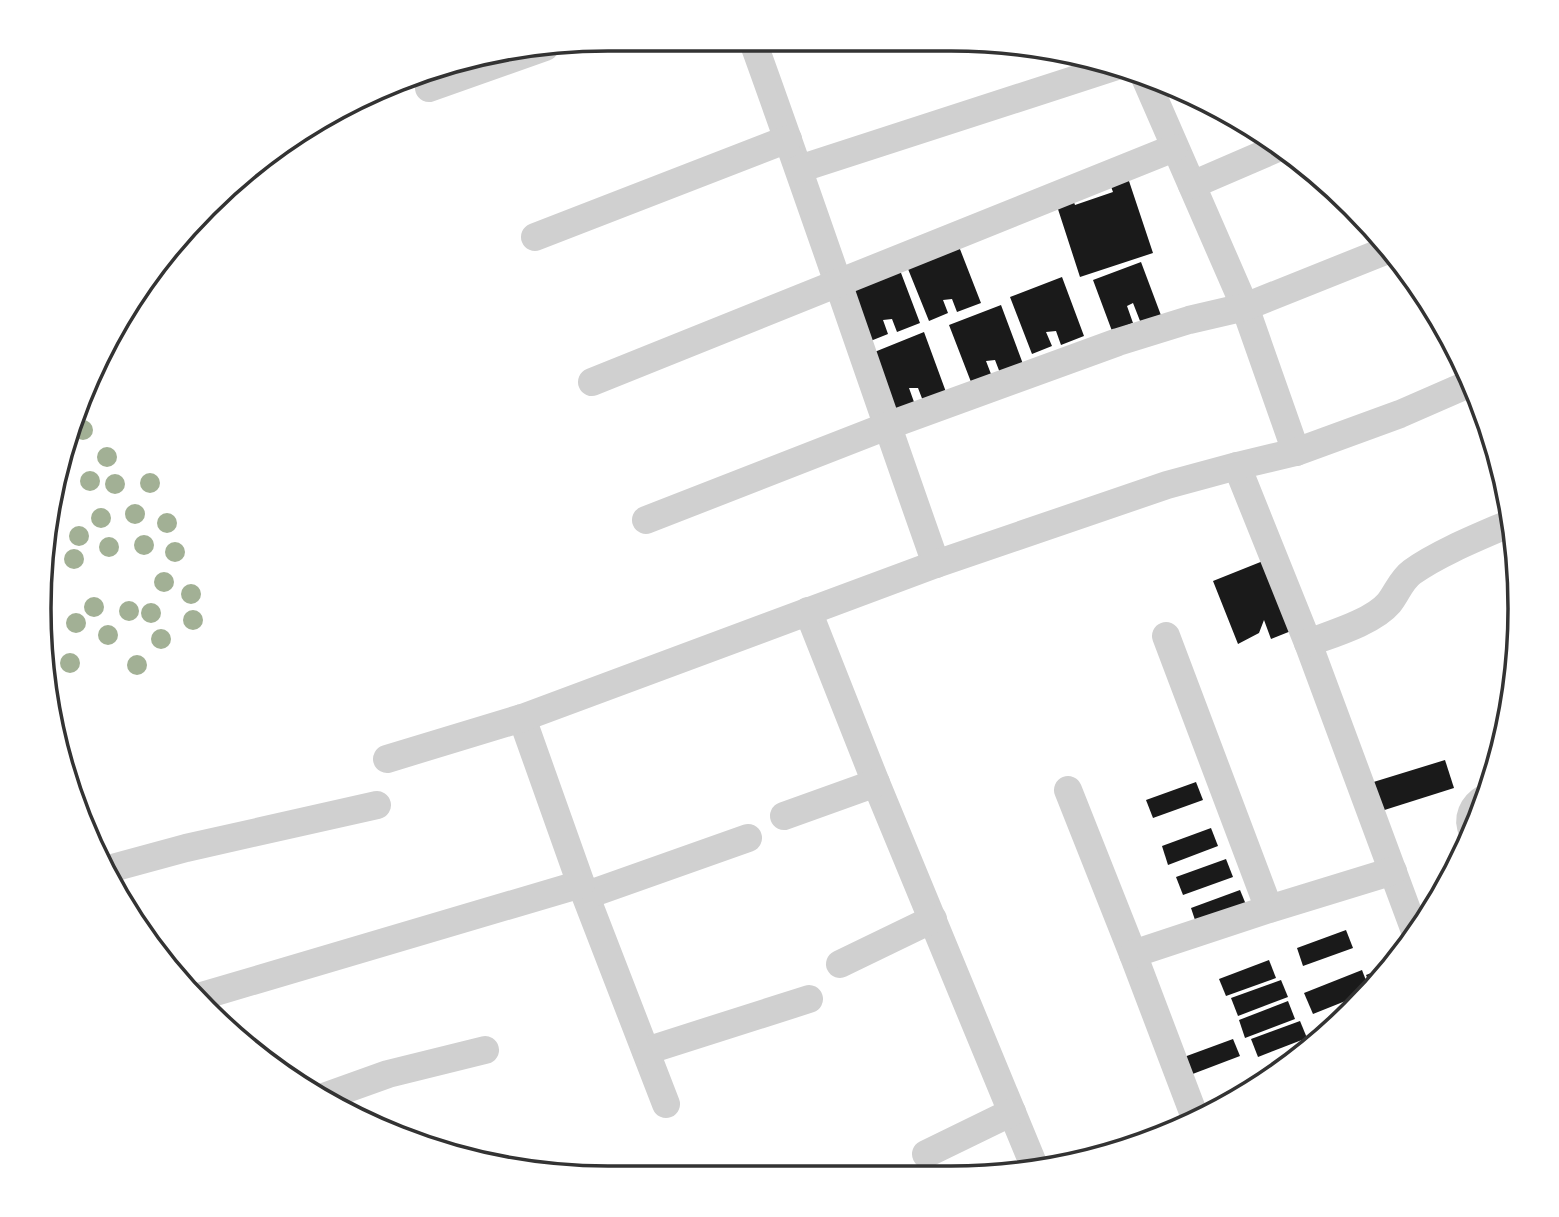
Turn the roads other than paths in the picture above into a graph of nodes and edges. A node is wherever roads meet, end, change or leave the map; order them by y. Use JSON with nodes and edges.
{"nodes":[{"id":1,"x":756,"y":51,"type":"edge"},
{"id":2,"x":509,"y":60,"type":"edge"},
{"id":3,"x":1100,"y":71,"type":"edge"},
{"id":4,"x":1149,"y":87,"type":"edge"},
{"id":5,"x":429,"y":88,"type":"dead end"},
{"id":6,"x":788,"y":139,"type":"junction"},
{"id":7,"x":1174,"y":148,"type":"junction"},
{"id":8,"x":1269,"y":151,"type":"edge"},
{"id":9,"x":799,"y":169,"type":"junction"},
{"id":10,"x":1192,"y":185,"type":"junction"},
{"id":11,"x":535,"y":237,"type":"dead end"},
{"id":12,"x":1380,"y":253,"type":"edge"},
{"id":13,"x":838,"y":283,"type":"junction"},
{"id":14,"x":1244,"y":307,"type":"junction"},
{"id":15,"x":592,"y":382,"type":"dead end"},
{"id":16,"x":1462,"y":387,"type":"edge"},
{"id":17,"x":887,"y":426,"type":"junction"},
{"id":18,"x":1296,"y":452,"type":"junction"},
{"id":19,"x":1237,"y":466,"type":"junction"},
{"id":20,"x":646,"y":520,"type":"dead end"},
{"id":21,"x":1502,"y":527,"type":"edge"},
{"id":22,"x":936,"y":564,"type":"junction"},
{"id":23,"x":808,"y":611,"type":"junction"},
{"id":24,"x":1166,"y":636,"type":"dead end"},
{"id":25,"x":1308,"y":643,"type":"junction"},
{"id":26,"x":522,"y":718,"type":"junction"},
{"id":27,"x":387,"y":759,"type":"dead end"},
{"id":28,"x":876,"y":783,"type":"junction"},
{"id":29,"x":1068,"y":790,"type":"dead end"},
{"id":30,"x":377,"y":805,"type":"dead end"},
{"id":31,"x":784,"y":816,"type":"dead end"},
{"id":32,"x":748,"y":838,"type":"dead end"},
{"id":33,"x":115,"y":867,"type":"edge"},
{"id":34,"x":1392,"y":871,"type":"junction"},
{"id":35,"x":584,"y":889,"type":"junction"},
{"id":36,"x":1269,"y":909,"type":"junction"},
{"id":37,"x":933,"y":919,"type":"junction"},
{"id":38,"x":1411,"y":922,"type":"edge"},
{"id":39,"x":1133,"y":954,"type":"junction"},
{"id":40,"x":840,"y":964,"type":"dead end"},
{"id":41,"x":206,"y":995,"type":"edge"},
{"id":42,"x":809,"y":999,"type":"dead end"},
{"id":43,"x":485,"y":1050,"type":"dead end"},
{"id":44,"x":646,"y":1051,"type":"junction"},
{"id":45,"x":333,"y":1094,"type":"edge"},
{"id":46,"x":666,"y":1104,"type":"dead end"},
{"id":47,"x":1193,"y":1111,"type":"edge"},
{"id":48,"x":1012,"y":1112,"type":"junction"},
{"id":49,"x":926,"y":1154,"type":"dead end"},
{"id":50,"x":1032,"y":1160,"type":"edge"}],
"edges":[{"from":1,"to":6,"type":"street"},
{"from":2,"to":5,"type":"street"},
{"from":3,"to":9,"type":"street"},
{"from":4,"to":7,"type":"street"},
{"from":6,"to":9,"type":"street"},
{"from":6,"to":11,"type":"street"},
{"from":7,"to":10,"type":"street"},
{"from":7,"to":13,"type":"street"},
{"from":8,"to":10,"type":"street"},
{"from":9,"to":13,"type":"street"},
{"from":10,"to":14,"type":"street"},
{"from":12,"to":14,"type":"street"},
{"from":13,"to":15,"type":"street"},
{"from":13,"to":17,"type":"street"},
{"from":14,"to":17,"type":"street"},
{"from":14,"to":18,"type":"street"},
{"from":16,"to":18,"type":"street"},
{"from":17,"to":20,"type":"street"},
{"from":17,"to":22,"type":"street"},
{"from":18,"to":19,"type":"street"},
{"from":19,"to":22,"type":"street"},
{"from":19,"to":25,"type":"street"},
{"from":21,"to":25,"type":"street"},
{"from":22,"to":23,"type":"street"},
{"from":23,"to":26,"type":"street"},
{"from":23,"to":28,"type":"street"},
{"from":24,"to":36,"type":"street"},
{"from":25,"to":34,"type":"street"},
{"from":26,"to":27,"type":"street"},
{"from":26,"to":35,"type":"street"},
{"from":28,"to":31,"type":"street"},
{"from":28,"to":37,"type":"street"},
{"from":29,"to":39,"type":"street"},
{"from":30,"to":33,"type":"street"},
{"from":32,"to":35,"type":"street"},
{"from":34,"to":36,"type":"street"},
{"from":34,"to":38,"type":"street"},
{"from":35,"to":41,"type":"street"},
{"from":35,"to":44,"type":"street"},
{"from":36,"to":39,"type":"street"},
{"from":37,"to":40,"type":"street"},
{"from":37,"to":48,"type":"street"},
{"from":39,"to":47,"type":"street"},
{"from":42,"to":44,"type":"street"},
{"from":43,"to":45,"type":"street"},
{"from":44,"to":46,"type":"street"},
{"from":48,"to":49,"type":"street"},
{"from":48,"to":50,"type":"street"}]}
